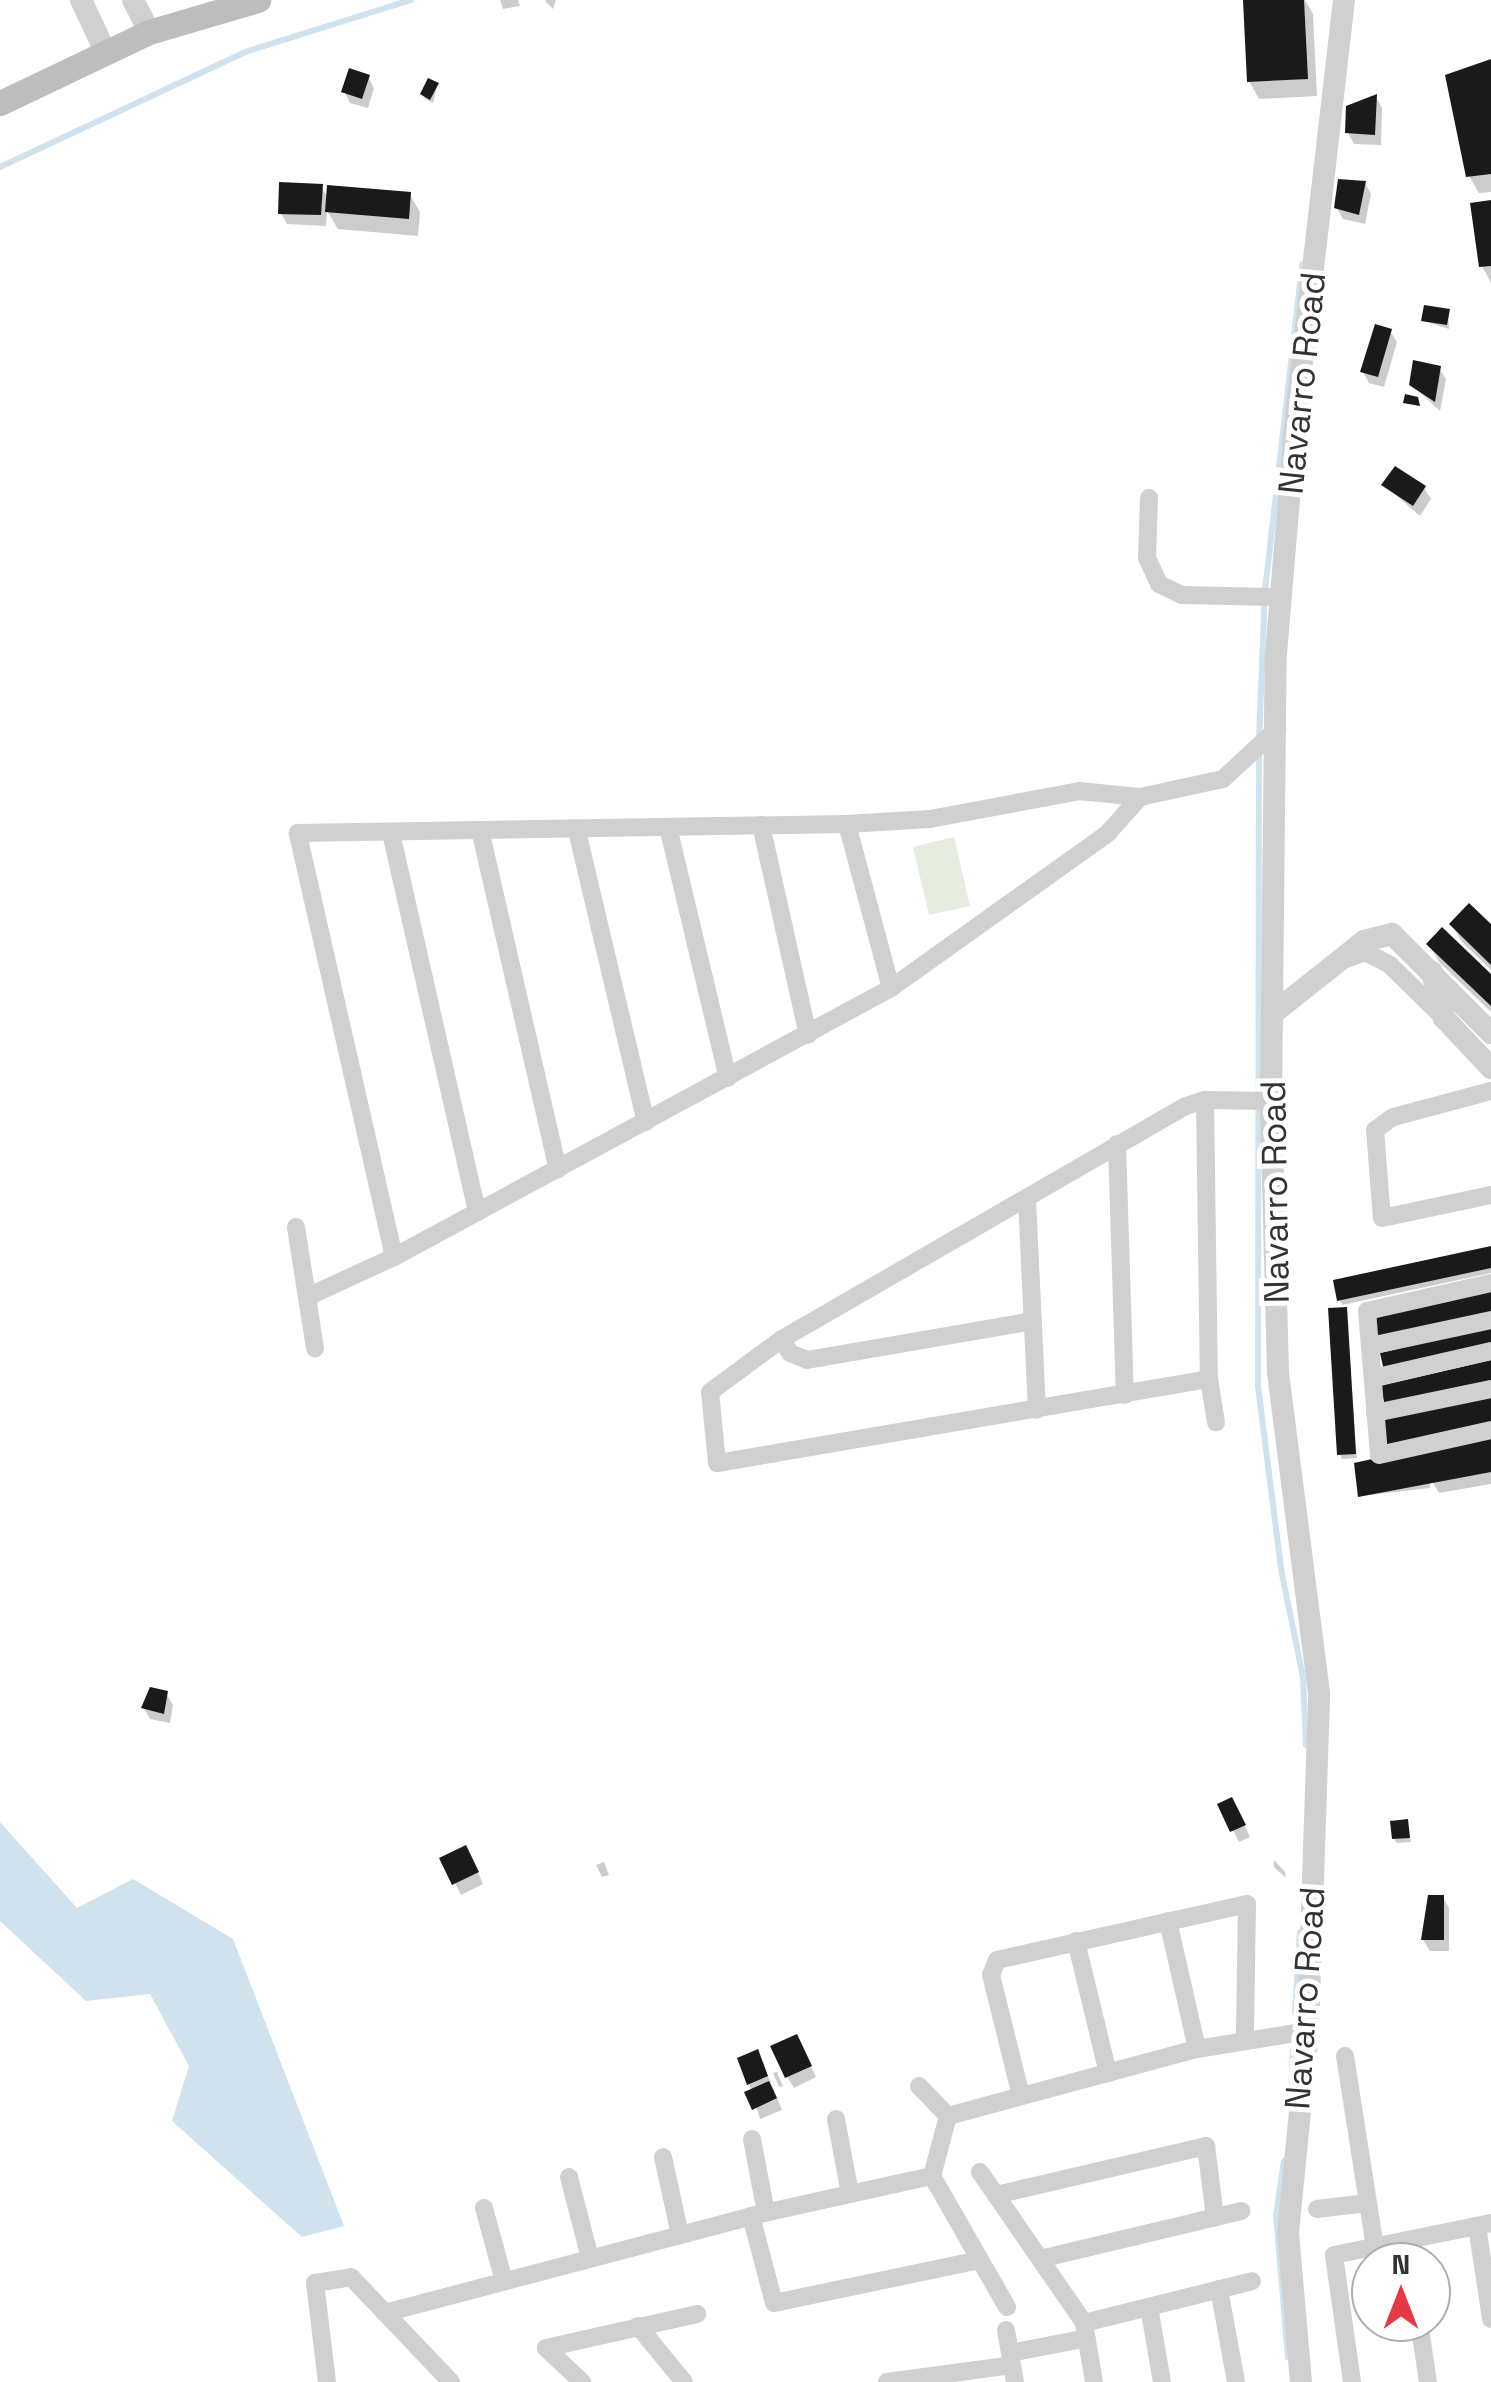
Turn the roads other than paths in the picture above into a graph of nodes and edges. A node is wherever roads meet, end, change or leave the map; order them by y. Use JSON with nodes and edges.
{"nodes":[{"id":1,"x":81,"y":0,"type":"edge"},
{"id":2,"x":133,"y":0,"type":"edge"},
{"id":3,"x":258,"y":0,"type":"edge"},
{"id":4,"x":1344,"y":0,"type":"edge"},
{"id":5,"x":149,"y":32,"type":"junction"},
{"id":6,"x":106,"y":51,"type":"junction"},
{"id":7,"x":0,"y":103,"type":"edge"},
{"id":8,"x":1149,"y":498,"type":"dead end"},
{"id":9,"x":1268,"y":597,"type":"junction"},
{"id":10,"x":1265,"y":740,"type":"junction"},
{"id":11,"x":1140,"y":797,"type":"junction"},
{"id":12,"x":847,"y":824,"type":"junction"},
{"id":13,"x":760,"y":825,"type":"junction"},
{"id":14,"x":577,"y":831,"type":"junction"},
{"id":15,"x":669,"y":832,"type":"junction"},
{"id":16,"x":390,"y":833,"type":"junction"},
{"id":17,"x":481,"y":834,"type":"junction"},
{"id":18,"x":1334,"y":963,"type":"junction"},
{"id":19,"x":1431,"y":969,"type":"junction"},
{"id":20,"x":891,"y":988,"type":"junction"},
{"id":21,"x":1276,"y":1011,"type":"junction"},
{"id":22,"x":1444,"y":1018,"type":"junction"},
{"id":23,"x":1491,"y":1033,"type":"edge"},
{"id":24,"x":808,"y":1035,"type":"junction"},
{"id":25,"x":1491,"y":1068,"type":"edge"},
{"id":26,"x":728,"y":1078,"type":"junction"},
{"id":27,"x":1491,"y":1091,"type":"edge"},
{"id":28,"x":1205,"y":1100,"type":"junction"},
{"id":29,"x":1262,"y":1101,"type":"junction"},
{"id":30,"x":646,"y":1122,"type":"junction"},
{"id":31,"x":1117,"y":1144,"type":"junction"},
{"id":32,"x":558,"y":1170,"type":"junction"},
{"id":33,"x":1491,"y":1195,"type":"edge"},
{"id":34,"x":1027,"y":1200,"type":"junction"},
{"id":35,"x":478,"y":1212,"type":"junction"},
{"id":36,"x":296,"y":1226,"type":"dead end"},
{"id":37,"x":394,"y":1257,"type":"junction"},
{"id":38,"x":1491,"y":1282,"type":"edge"},
{"id":39,"x":307,"y":1297,"type":"junction"},
{"id":40,"x":1491,"y":1320,"type":"edge"},
{"id":41,"x":1033,"y":1321,"type":"junction"},
{"id":42,"x":782,"y":1339,"type":"junction"},
{"id":43,"x":1370,"y":1346,"type":"junction"},
{"id":44,"x":314,"y":1349,"type":"dead end"},
{"id":45,"x":1491,"y":1350,"type":"edge"},
{"id":46,"x":1372,"y":1378,"type":"junction"},
{"id":47,"x":1208,"y":1379,"type":"junction"},
{"id":48,"x":1491,"y":1389,"type":"edge"},
{"id":49,"x":1125,"y":1395,"type":"junction"},
{"id":50,"x":1036,"y":1410,"type":"junction"},
{"id":51,"x":1376,"y":1413,"type":"junction"},
{"id":52,"x":1216,"y":1422,"type":"dead end"},
{"id":53,"x":1491,"y":1430,"type":"edge"},
{"id":54,"x":1168,"y":1921,"type":"junction"},
{"id":55,"x":1076,"y":1941,"type":"junction"},
{"id":56,"x":1308,"y":2031,"type":"junction"},
{"id":57,"x":1245,"y":2038,"type":"junction"},
{"id":58,"x":1197,"y":2050,"type":"junction"},
{"id":59,"x":1346,"y":2056,"type":"dead end"},
{"id":60,"x":1108,"y":2072,"type":"junction"},
{"id":61,"x":919,"y":2086,"type":"dead end"},
{"id":62,"x":1021,"y":2096,"type":"junction"},
{"id":63,"x":948,"y":2116,"type":"junction"},
{"id":64,"x":836,"y":2119,"type":"dead end"},
{"id":65,"x":752,"y":2139,"type":"dead end"},
{"id":66,"x":663,"y":2156,"type":"dead end"},
{"id":67,"x":980,"y":2172,"type":"dead end"},
{"id":68,"x":932,"y":2176,"type":"junction"},
{"id":69,"x":569,"y":2177,"type":"dead end"},
{"id":70,"x":850,"y":2194,"type":"junction"},
{"id":71,"x":996,"y":2195,"type":"junction"},
{"id":72,"x":1368,"y":2204,"type":"junction"},
{"id":73,"x":484,"y":2208,"type":"dead end"},
{"id":74,"x":1317,"y":2210,"type":"dead end"},
{"id":75,"x":1241,"y":2212,"type":"dead end"},
{"id":76,"x":758,"y":2214,"type":"junction"},
{"id":77,"x":1215,"y":2217,"type":"junction"},
{"id":78,"x":1484,"y":2224,"type":"edge"},
{"id":79,"x":680,"y":2234,"type":"junction"},
{"id":80,"x":1407,"y":2241,"type":"joint"},
{"id":81,"x":1375,"y":2242,"type":"edge"},
{"id":82,"x":1403,"y":2242,"type":"edge"},
{"id":83,"x":1351,"y":2252,"type":"edge"},
{"id":84,"x":590,"y":2258,"type":"junction"},
{"id":85,"x":1040,"y":2259,"type":"junction"},
{"id":86,"x":980,"y":2260,"type":"junction"},
{"id":87,"x":1252,"y":2281,"type":"dead end"},
{"id":88,"x":504,"y":2282,"type":"junction"},
{"id":89,"x":1219,"y":2289,"type":"junction"},
{"id":90,"x":1007,"y":2307,"type":"dead end"},
{"id":91,"x":1149,"y":2307,"type":"junction"},
{"id":92,"x":385,"y":2313,"type":"junction"},
{"id":93,"x":697,"y":2314,"type":"dead end"},
{"id":94,"x":1491,"y":2319,"type":"edge"},
{"id":95,"x":638,"y":2326,"type":"junction"},
{"id":96,"x":1006,"y":2330,"type":"dead end"},
{"id":97,"x":1085,"y":2331,"type":"junction"},
{"id":98,"x":1422,"y":2342,"type":"edge"},
{"id":99,"x":1012,"y":2367,"type":"edge"},
{"id":100,"x":440,"y":2379,"type":"edge"},
{"id":101,"x":327,"y":2382,"type":"edge"},
{"id":102,"x":582,"y":2382,"type":"edge"},
{"id":103,"x":684,"y":2382,"type":"edge"},
{"id":104,"x":887,"y":2382,"type":"edge"},
{"id":105,"x":1094,"y":2382,"type":"edge"},
{"id":106,"x":1162,"y":2382,"type":"edge"},
{"id":107,"x":1236,"y":2382,"type":"edge"},
{"id":108,"x":1301,"y":2382,"type":"edge"},
{"id":109,"x":1352,"y":2382,"type":"edge"},
{"id":110,"x":1428,"y":2382,"type":"edge"}],
"edges":[{"from":1,"to":6,"type":"street"},
{"from":2,"to":5,"type":"street"},
{"from":3,"to":5,"type":"main road"},
{"from":4,"to":9,"type":"street","name":"Navarro Road"},
{"from":5,"to":6,"type":"main road"},
{"from":6,"to":7,"type":"main road"},
{"from":8,"to":9,"type":"street"},
{"from":9,"to":10,"type":"street","name":"Navarro Road"},
{"from":10,"to":11,"type":"street"},
{"from":10,"to":21,"type":"street","name":"Navarro Road"},
{"from":11,"to":12,"type":"street"},
{"from":11,"to":20,"type":"street"},
{"from":12,"to":13,"type":"street"},
{"from":12,"to":20,"type":"street"},
{"from":13,"to":15,"type":"street"},
{"from":13,"to":24,"type":"street"},
{"from":14,"to":15,"type":"street"},
{"from":14,"to":17,"type":"street"},
{"from":14,"to":30,"type":"street"},
{"from":15,"to":26,"type":"street"},
{"from":16,"to":17,"type":"street"},
{"from":16,"to":35,"type":"street"},
{"from":16,"to":37,"type":"street"},
{"from":17,"to":32,"type":"street"},
{"from":18,"to":19,"type":"street"},
{"from":18,"to":21,"type":"street"},
{"from":18,"to":22,"type":"street"},
{"from":19,"to":22,"type":"street"},
{"from":19,"to":23,"type":"street"},
{"from":20,"to":24,"type":"street"},
{"from":21,"to":29,"type":"street","name":"Navarro Road"},
{"from":22,"to":25,"type":"street"},
{"from":24,"to":26,"type":"street"},
{"from":26,"to":30,"type":"street"},
{"from":27,"to":33,"type":"street"},
{"from":28,"to":29,"type":"street"},
{"from":28,"to":31,"type":"street"},
{"from":28,"to":47,"type":"street"},
{"from":29,"to":56,"type":"street","name":"Navarro Road"},
{"from":30,"to":32,"type":"street"},
{"from":31,"to":34,"type":"street"},
{"from":31,"to":49,"type":"street"},
{"from":32,"to":35,"type":"street"},
{"from":34,"to":41,"type":"street"},
{"from":34,"to":42,"type":"street"},
{"from":35,"to":37,"type":"street"},
{"from":36,"to":39,"type":"street"},
{"from":37,"to":39,"type":"street"},
{"from":38,"to":43,"type":"street"},
{"from":39,"to":44,"type":"street"},
{"from":40,"to":43,"type":"street"},
{"from":41,"to":42,"type":"street"},
{"from":41,"to":50,"type":"street"},
{"from":42,"to":50,"type":"street"},
{"from":43,"to":46,"type":"street"},
{"from":45,"to":46,"type":"street"},
{"from":46,"to":51,"type":"street"},
{"from":47,"to":49,"type":"street"},
{"from":47,"to":52,"type":"street"},
{"from":48,"to":51,"type":"street"},
{"from":49,"to":50,"type":"street"},
{"from":51,"to":53,"type":"street"},
{"from":54,"to":55,"type":"street"},
{"from":54,"to":57,"type":"street"},
{"from":54,"to":58,"type":"street"},
{"from":55,"to":60,"type":"street"},
{"from":55,"to":62,"type":"street"},
{"from":56,"to":57,"type":"street"},
{"from":56,"to":108,"type":"street","name":"Navarro Road"},
{"from":57,"to":58,"type":"street"},
{"from":58,"to":60,"type":"street"},
{"from":59,"to":72,"type":"street"},
{"from":60,"to":62,"type":"street"},
{"from":61,"to":63,"type":"street"},
{"from":62,"to":63,"type":"street"},
{"from":63,"to":68,"type":"street"},
{"from":64,"to":70,"type":"street"},
{"from":65,"to":76,"type":"street"},
{"from":66,"to":79,"type":"street"},
{"from":67,"to":71,"type":"street"},
{"from":68,"to":70,"type":"street"},
{"from":68,"to":86,"type":"street"},
{"from":69,"to":84,"type":"street"},
{"from":70,"to":76,"type":"street"},
{"from":71,"to":77,"type":"street"},
{"from":71,"to":85,"type":"street"},
{"from":72,"to":74,"type":"street"},
{"from":72,"to":81,"type":"street"},
{"from":73,"to":88,"type":"street"},
{"from":75,"to":77,"type":"street"},
{"from":76,"to":79,"type":"street"},
{"from":76,"to":86,"type":"street"},
{"from":77,"to":85,"type":"street"},
{"from":78,"to":80,"type":"street"},
{"from":78,"to":94,"type":"street"},
{"from":79,"to":84,"type":"street"},
{"from":80,"to":82,"type":"street"},
{"from":83,"to":109,"type":"street"},
{"from":84,"to":88,"type":"street"},
{"from":85,"to":97,"type":"street"},
{"from":86,"to":90,"type":"street"},
{"from":87,"to":89,"type":"street"},
{"from":88,"to":92,"type":"street"},
{"from":89,"to":91,"type":"street"},
{"from":89,"to":107,"type":"street"},
{"from":91,"to":97,"type":"street"},
{"from":91,"to":106,"type":"street"},
{"from":92,"to":100,"type":"street"},
{"from":92,"to":101,"type":"street"},
{"from":93,"to":95,"type":"street"},
{"from":95,"to":102,"type":"street"},
{"from":95,"to":103,"type":"street"},
{"from":96,"to":99,"type":"street"},
{"from":97,"to":99,"type":"street"},
{"from":97,"to":105,"type":"street"},
{"from":98,"to":110,"type":"street"},
{"from":99,"to":104,"type":"street"}]}
